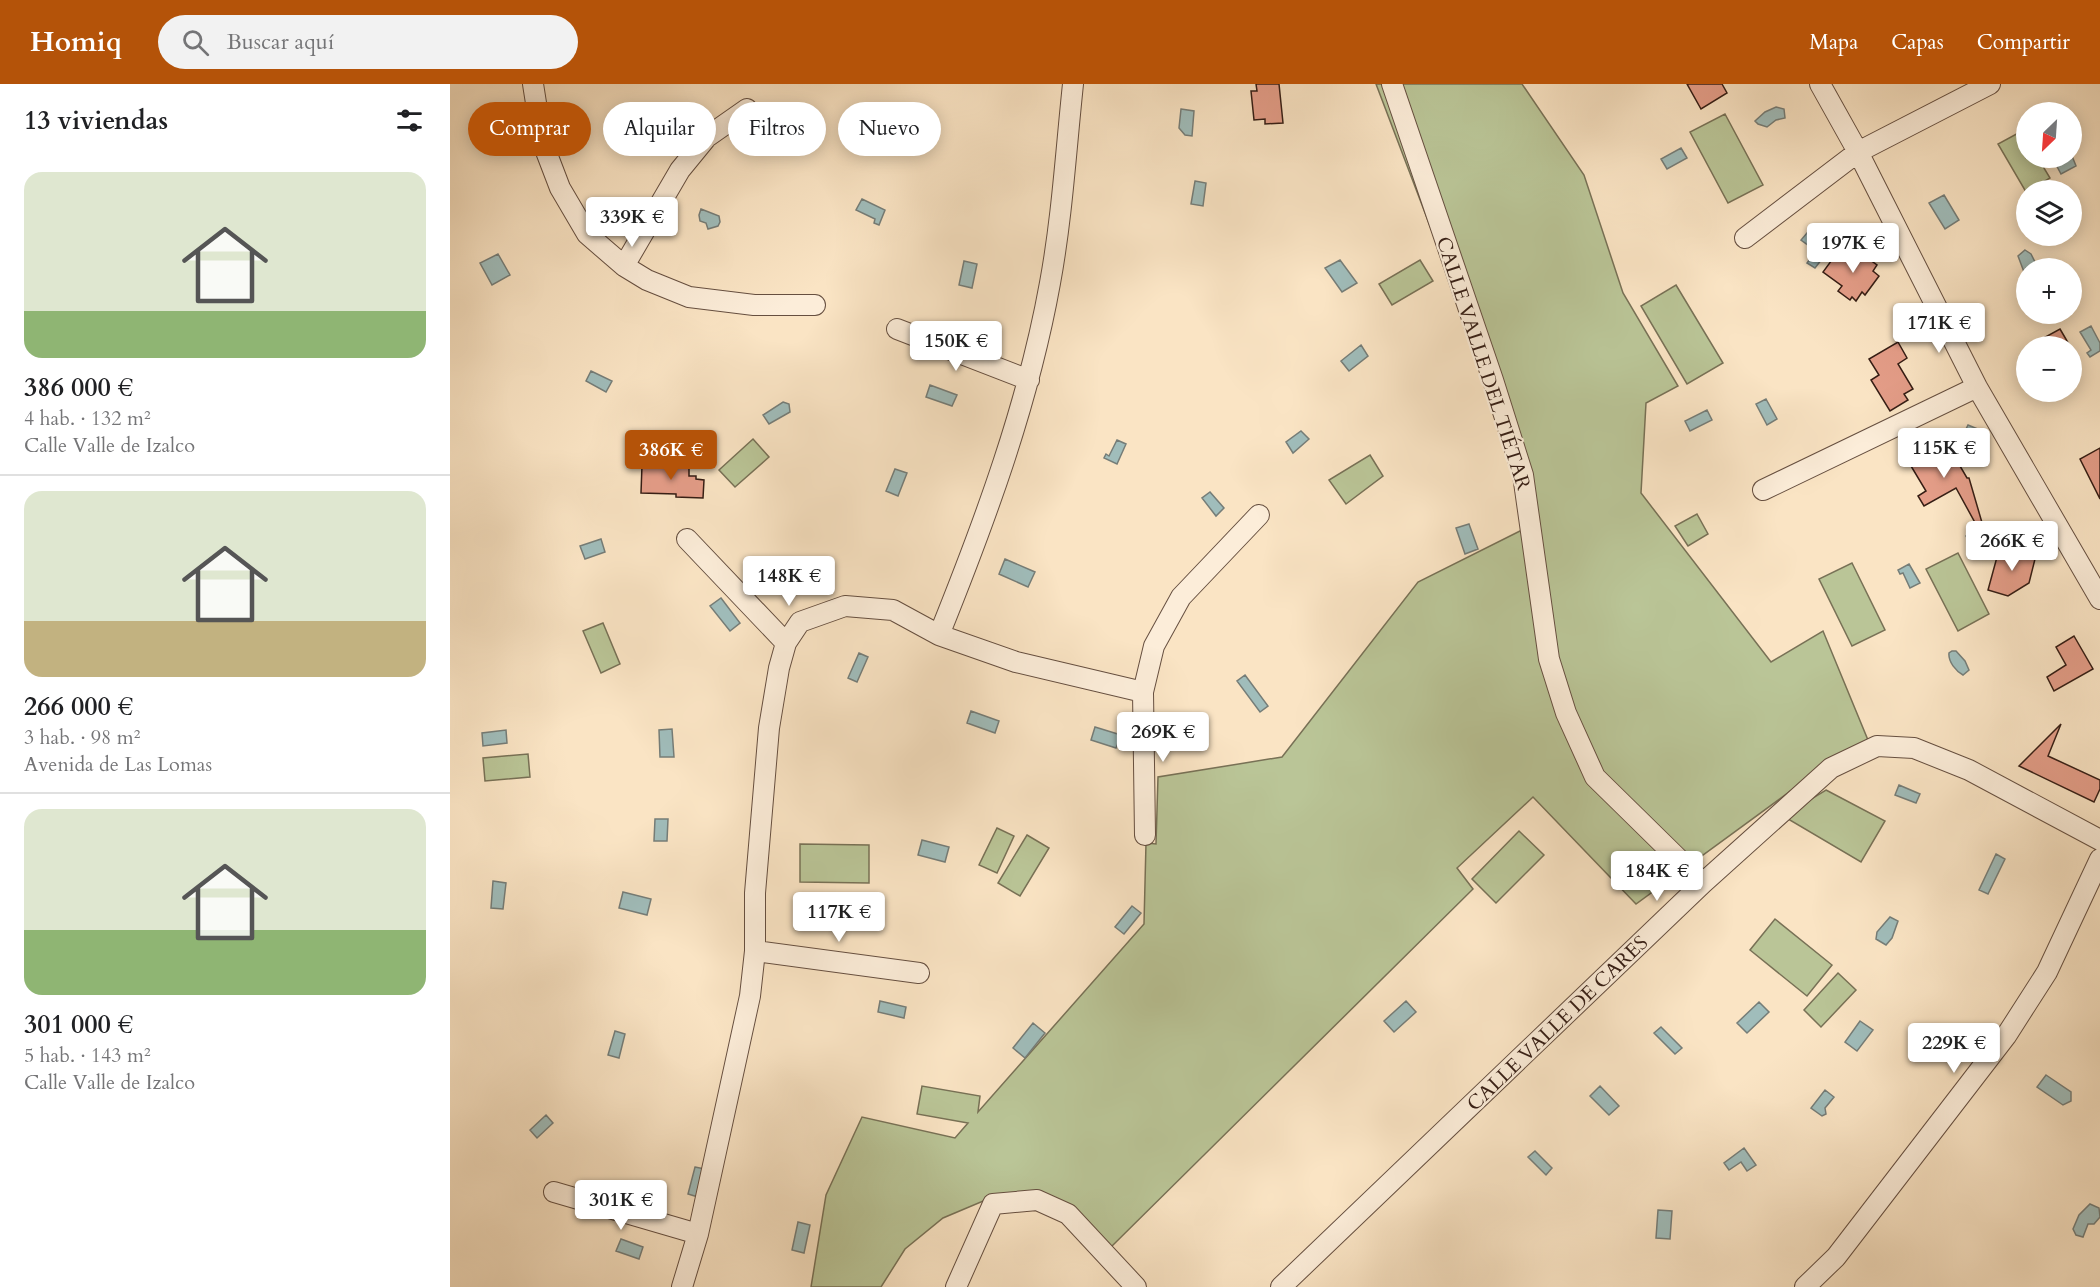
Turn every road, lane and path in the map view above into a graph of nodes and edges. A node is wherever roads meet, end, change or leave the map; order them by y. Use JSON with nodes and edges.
{"nodes":[{"id":1,"x":533,"y":84,"type":"edge"},
{"id":2,"x":1073,"y":84,"type":"edge"},
{"id":3,"x":1392,"y":84,"type":"edge"},
{"id":4,"x":1820,"y":84,"type":"edge"},
{"id":5,"x":1990,"y":84,"type":"edge"},
{"id":6,"x":728,"y":122,"type":"edge"},
{"id":7,"x":1858,"y":152,"type":"junction"},
{"id":8,"x":1745,"y":238,"type":"dead end"},
{"id":9,"x":624,"y":266,"type":"junction"},
{"id":10,"x":815,"y":305,"type":"dead end"},
{"id":11,"x":897,"y":329,"type":"dead end"},
{"id":12,"x":1029,"y":380,"type":"junction"},
{"id":13,"x":1977,"y":387,"type":"junction"},
{"id":14,"x":1763,"y":490,"type":"dead end"},
{"id":15,"x":1259,"y":515,"type":"dead end"},
{"id":16,"x":687,"y":539,"type":"dead end"},
{"id":17,"x":2100,"y":599,"type":"edge"},
{"id":18,"x":939,"y":635,"type":"junction"},
{"id":19,"x":786,"y":643,"type":"junction"},
{"id":20,"x":1143,"y":692,"type":"junction"},
{"id":21,"x":1145,"y":835,"type":"dead end"},
{"id":22,"x":2100,"y":840,"type":"edge"},
{"id":23,"x":2100,"y":859,"type":"edge"},
{"id":24,"x":1703,"y":883,"type":"junction"},
{"id":25,"x":754,"y":951,"type":"junction"},
{"id":26,"x":919,"y":973,"type":"dead end"},
{"id":27,"x":554,"y":1192,"type":"dead end"},
{"id":28,"x":698,"y":1234,"type":"junction"},
{"id":29,"x":682,"y":1287,"type":"edge"},
{"id":30,"x":956,"y":1287,"type":"edge"},
{"id":31,"x":1136,"y":1287,"type":"edge"},
{"id":32,"x":1281,"y":1287,"type":"edge"},
{"id":33,"x":1805,"y":1287,"type":"edge"}],
"edges":[{"from":1,"to":9,"type":"street"},
{"from":2,"to":12,"type":"street"},
{"from":3,"to":24,"type":"street","name":"CALLE VALLE DEL TIÉTAR"},
{"from":4,"to":7,"type":"street"},
{"from":5,"to":7,"type":"street"},
{"from":6,"to":9,"type":"street"},
{"from":7,"to":8,"type":"street"},
{"from":7,"to":13,"type":"street"},
{"from":9,"to":10,"type":"street"},
{"from":11,"to":12,"type":"street"},
{"from":12,"to":18,"type":"street"},
{"from":13,"to":14,"type":"street"},
{"from":13,"to":17,"type":"street"},
{"from":15,"to":20,"type":"street"},
{"from":16,"to":19,"type":"street"},
{"from":18,"to":19,"type":"street"},
{"from":18,"to":20,"type":"street"},
{"from":19,"to":25,"type":"street"},
{"from":20,"to":21,"type":"street"},
{"from":22,"to":24,"type":"street","name":"CALLE VALLE DE CARES"},
{"from":23,"to":33,"type":"street"},
{"from":24,"to":32,"type":"street","name":"CALLE VALLE DE CARES"},
{"from":25,"to":26,"type":"street"},
{"from":25,"to":28,"type":"street"},
{"from":27,"to":28,"type":"street"},
{"from":28,"to":29,"type":"street"},
{"from":30,"to":31,"type":"street"}]}
